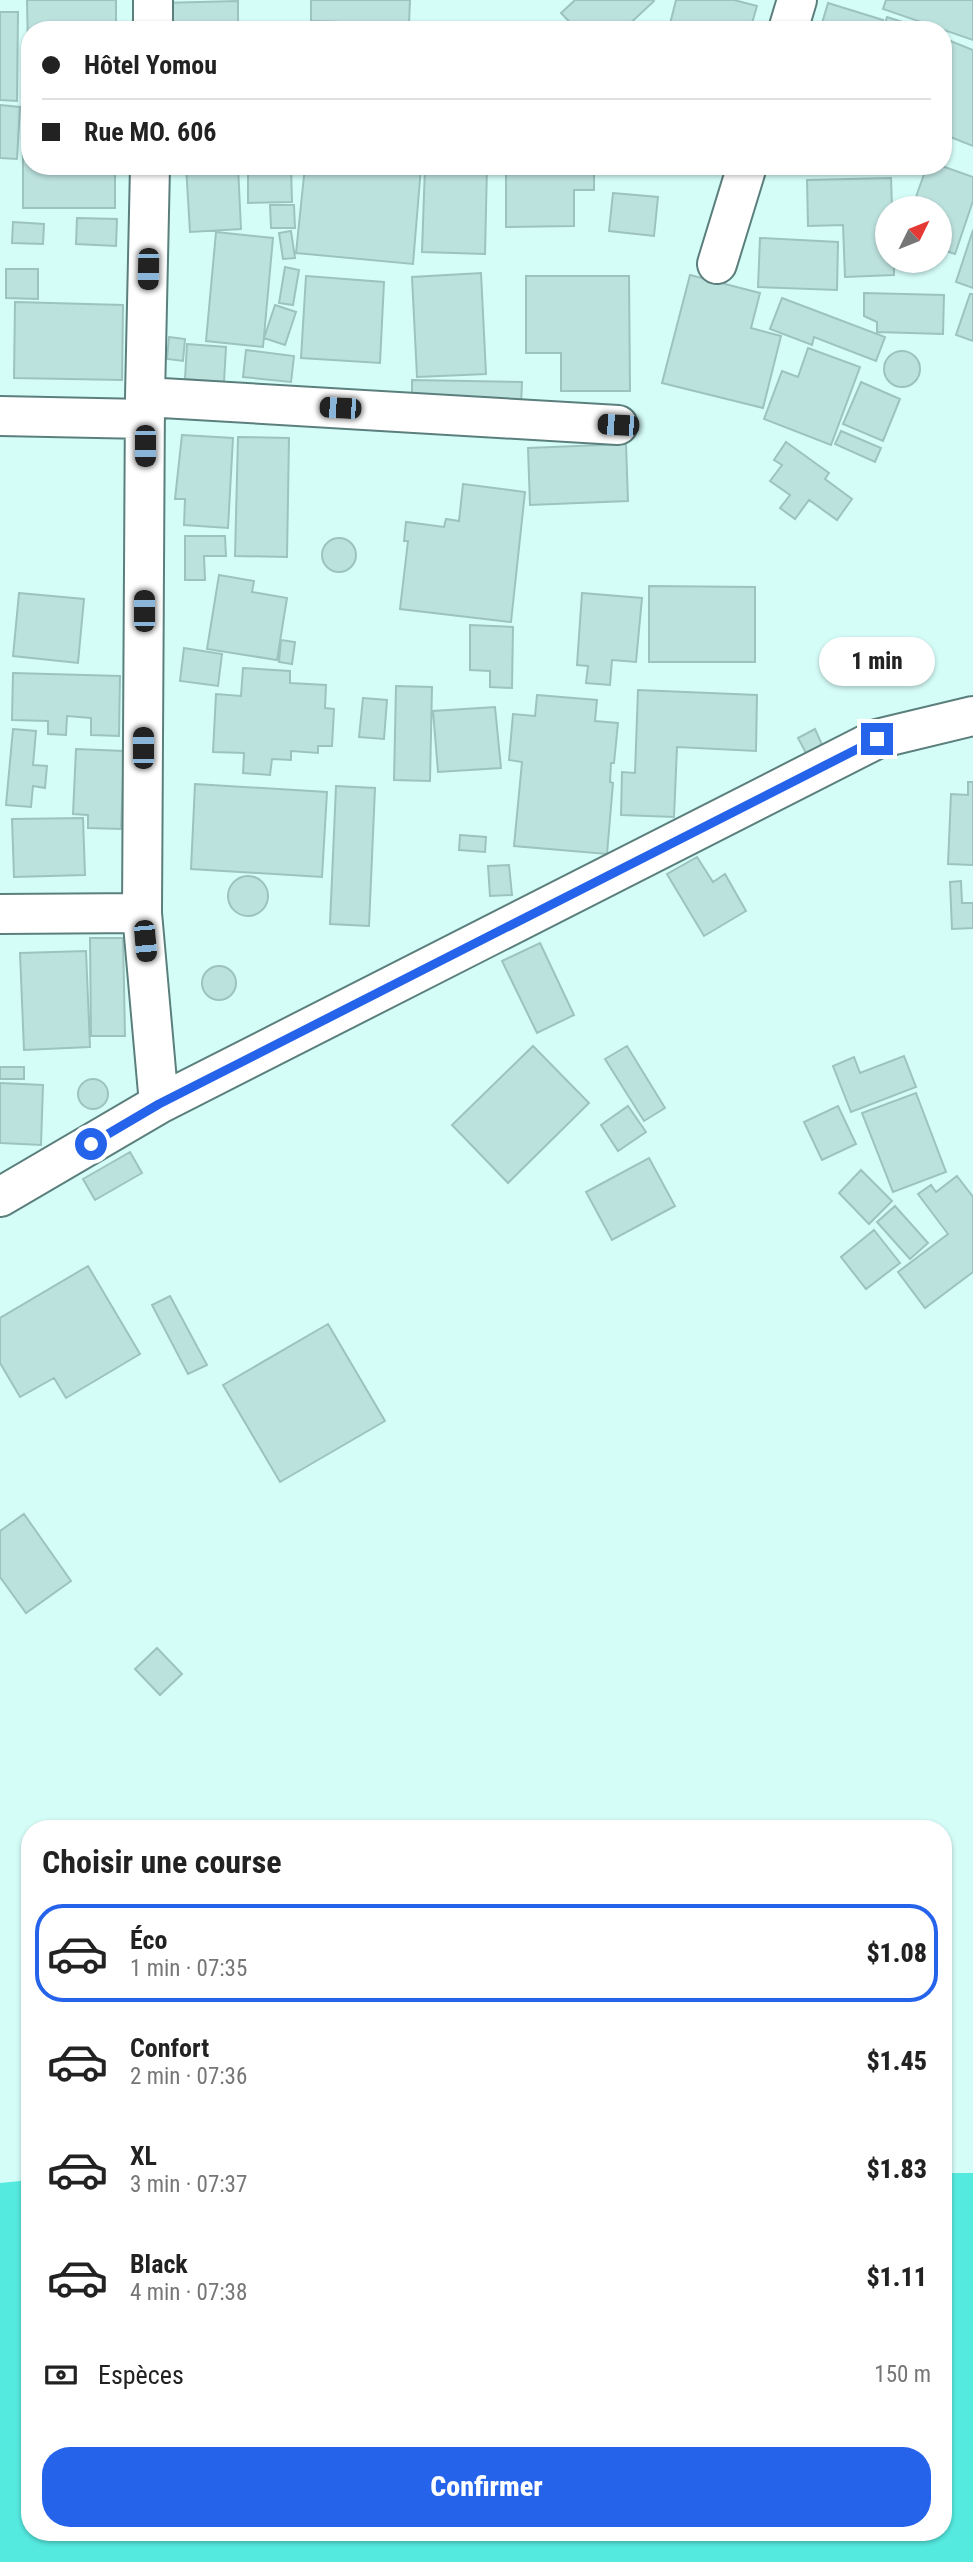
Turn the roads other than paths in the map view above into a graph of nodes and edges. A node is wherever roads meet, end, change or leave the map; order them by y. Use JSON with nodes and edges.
{"nodes":[{"id":1,"x":153,"y":0,"type":"edge"},
{"id":2,"x":797,"y":0,"type":"edge"},
{"id":3,"x":153,"y":21,"type":"edge"},
{"id":4,"x":791,"y":21,"type":"edge"},
{"id":5,"x":150,"y":175,"type":"edge"},
{"id":6,"x":744,"y":175,"type":"edge"},
{"id":7,"x":717,"y":264,"type":"dead end"},
{"id":8,"x":145,"y":408,"type":"junction"},
{"id":9,"x":0,"y":416,"type":"edge"},
{"id":10,"x":618,"y":425,"type":"dead end"},
{"id":11,"x":973,"y":716,"type":"edge"},
{"id":12,"x":142,"y":913,"type":"junction"},
{"id":13,"x":0,"y":914,"type":"edge"},
{"id":14,"x":159,"y":1104,"type":"junction"},
{"id":15,"x":0,"y":1197,"type":"edge"}],
"edges":[{"from":1,"to":3,"type":"street"},
{"from":2,"to":4,"type":"street"},
{"from":5,"to":8,"type":"street"},
{"from":6,"to":7,"type":"street"},
{"from":8,"to":9,"type":"street"},
{"from":8,"to":10,"type":"street"},
{"from":8,"to":12,"type":"street"},
{"from":11,"to":14,"type":"street"},
{"from":12,"to":13,"type":"street"},
{"from":12,"to":14,"type":"street"},
{"from":14,"to":15,"type":"street"}]}
